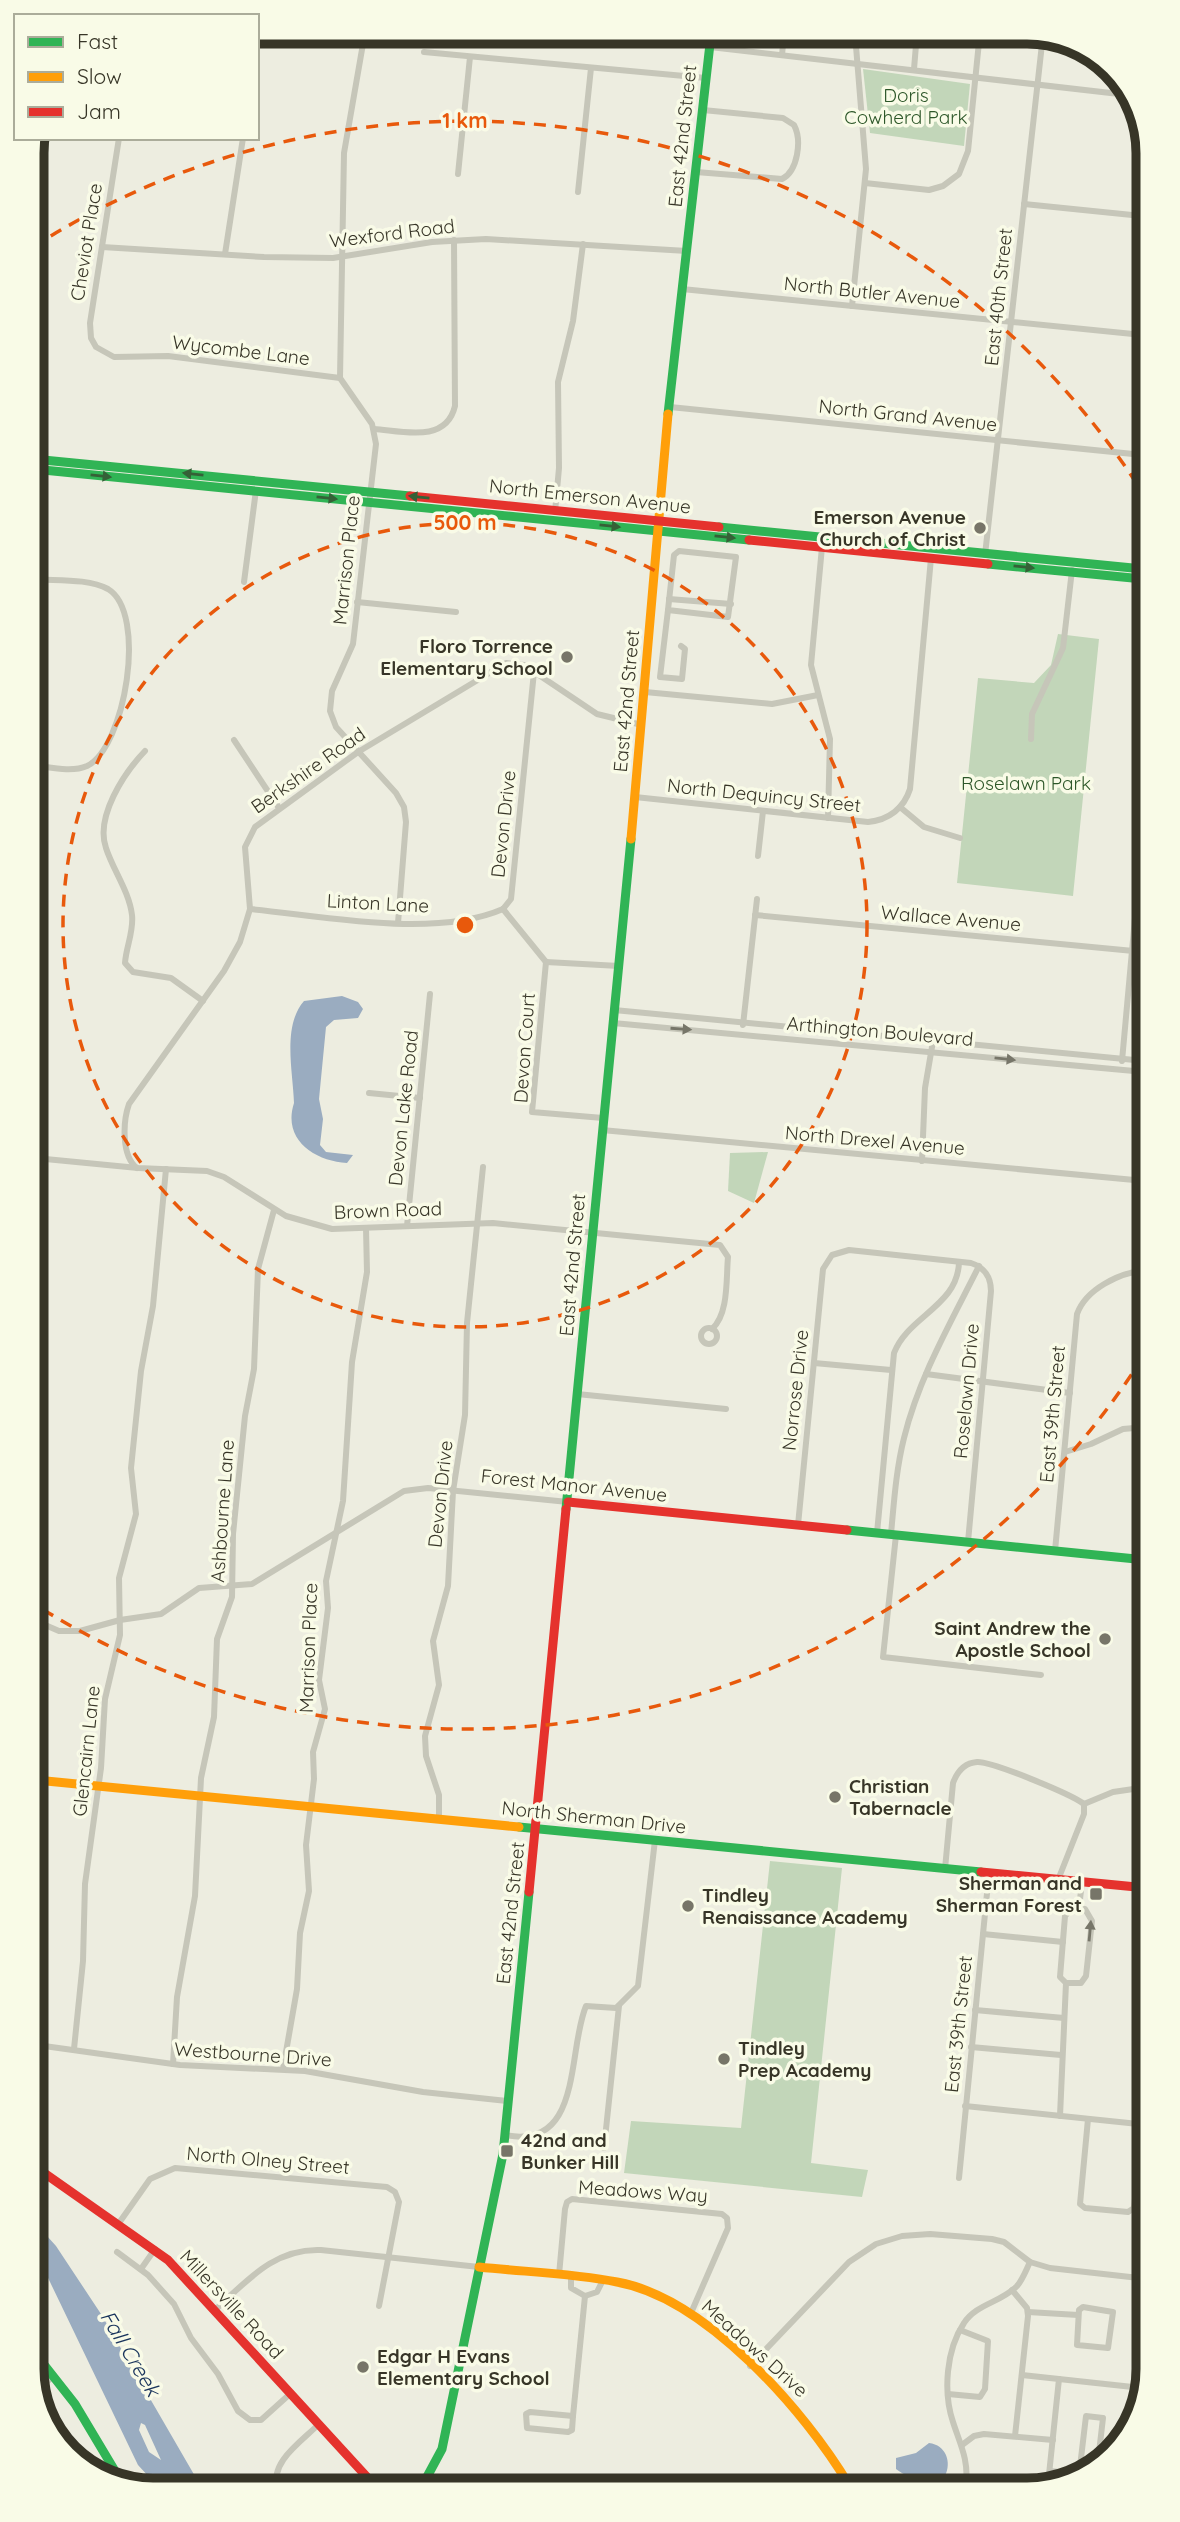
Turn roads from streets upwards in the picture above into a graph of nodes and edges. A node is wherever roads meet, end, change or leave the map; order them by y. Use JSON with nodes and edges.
{"nodes":[{"id":1,"x":363,"y":44,"type":"edge"},
{"id":2,"x":710,"y":44,"type":"edge"},
{"id":3,"x":783,"y":44,"type":"edge"},
{"id":4,"x":856,"y":44,"type":"edge"},
{"id":5,"x":916,"y":44,"type":"edge"},
{"id":6,"x":979,"y":44,"type":"edge"},
{"id":7,"x":1042,"y":45,"type":"edge"},
{"id":8,"x":709,"y":47,"type":"junction"},
{"id":9,"x":424,"y":52,"type":"dead end"},
{"id":10,"x":782,"y":55,"type":"junction"},
{"id":11,"x":470,"y":57,"type":"junction"},
{"id":12,"x":857,"y":63,"type":"junction"},
{"id":13,"x":591,"y":68,"type":"junction"},
{"id":14,"x":914,"y":69,"type":"junction"},
{"id":15,"x":706,"y":78,"type":"junction"},
{"id":16,"x":976,"y":79,"type":"junction"},
{"id":17,"x":1038,"y":85,"type":"junction"},
{"id":18,"x":1118,"y":93,"type":"edge"},
{"id":19,"x":703,"y":110,"type":"junction"},
{"id":20,"x":119,"y":140,"type":"edge"},
{"id":21,"x":243,"y":140,"type":"edge"},
{"id":22,"x":696,"y":172,"type":"junction"},
{"id":23,"x":458,"y":174,"type":"dead end"},
{"id":24,"x":865,"y":183,"type":"junction"},
{"id":25,"x":578,"y":192,"type":"dead end"},
{"id":26,"x":1024,"y":204,"type":"junction"},
{"id":27,"x":1136,"y":215,"type":"edge"},
{"id":28,"x":454,"y":240,"type":"junction"},
{"id":29,"x":583,"y":244,"type":"junction"},
{"id":30,"x":102,"y":247,"type":"junction"},
{"id":31,"x":687,"y":251,"type":"junction"},
{"id":32,"x":225,"y":254,"type":"junction"},
{"id":33,"x":342,"y":256,"type":"junction"},
{"id":34,"x":682,"y":289,"type":"junction"},
{"id":35,"x":852,"y":306,"type":"junction"},
{"id":36,"x":1012,"y":322,"type":"junction"},
{"id":37,"x":1136,"y":334,"type":"edge"},
{"id":38,"x":98,"y":348,"type":"joint"},
{"id":39,"x":340,"y":378,"type":"junction"},
{"id":40,"x":670,"y":407,"type":"junction"},
{"id":41,"x":374,"y":429,"type":"junction"},
{"id":42,"x":999,"y":440,"type":"junction"},
{"id":43,"x":1136,"y":454,"type":"edge"},
{"id":44,"x":44,"y":460,"type":"edge"},
{"id":45,"x":44,"y":470,"type":"edge"},
{"id":46,"x":256,"y":486,"type":"junction"},
{"id":47,"x":368,"y":497,"type":"junction"},
{"id":48,"x":555,"y":515,"type":"junction"},
{"id":49,"x":657,"y":526,"type":"junction"},
{"id":50,"x":822,"y":542,"type":"junction"},
{"id":51,"x":932,"y":558,"type":"junction"},
{"id":52,"x":985,"y":558,"type":"junction"},
{"id":53,"x":1072,"y":567,"type":"junction"},
{"id":54,"x":1136,"y":569,"type":"edge"},
{"id":55,"x":1136,"y":578,"type":"edge"},
{"id":56,"x":44,"y":580,"type":"edge"},
{"id":57,"x":244,"y":582,"type":"dead end"},
{"id":58,"x":357,"y":602,"type":"junction"},
{"id":59,"x":651,"y":603,"type":"junction"},
{"id":60,"x":668,"y":604,"type":"junction"},
{"id":61,"x":731,"y":604,"type":"junction"},
{"id":62,"x":456,"y":612,"type":"dead end"},
{"id":63,"x":681,"y":646,"type":"dead end"},
{"id":64,"x":534,"y":672,"type":"junction"},
{"id":65,"x":645,"y":692,"type":"junction"},
{"id":66,"x":818,"y":695,"type":"junction"},
{"id":67,"x":642,"y":725,"type":"junction"},
{"id":68,"x":1031,"y":739,"type":"dead end"},
{"id":69,"x":234,"y":740,"type":"dead end"},
{"id":70,"x":145,"y":751,"type":"dead end"},
{"id":71,"x":358,"y":752,"type":"junction"},
{"id":72,"x":44,"y":766,"type":"edge"},
{"id":73,"x":635,"y":797,"type":"junction"},
{"id":74,"x":900,"y":807,"type":"junction"},
{"id":75,"x":279,"y":808,"type":"junction"},
{"id":76,"x":763,"y":811,"type":"junction"},
{"id":77,"x":828,"y":818,"type":"junction"},
{"id":78,"x":960,"y":838,"type":"dead end"},
{"id":79,"x":758,"y":856,"type":"dead end"},
{"id":80,"x":757,"y":899,"type":"dead end"},
{"id":81,"x":1136,"y":907,"type":"edge"},
{"id":82,"x":250,"y":909,"type":"junction"},
{"id":83,"x":503,"y":909,"type":"junction"},
{"id":84,"x":755,"y":915,"type":"junction"},
{"id":85,"x":398,"y":923,"type":"junction"},
{"id":86,"x":1132,"y":951,"type":"junction"},
{"id":87,"x":1136,"y":951,"type":"edge"},
{"id":88,"x":546,"y":962,"type":"junction"},
{"id":89,"x":619,"y":966,"type":"junction"},
{"id":90,"x":430,"y":994,"type":"dead end"},
{"id":91,"x":203,"y":1000,"type":"junction"},
{"id":92,"x":614,"y":1010,"type":"junction"},
{"id":93,"x":613,"y":1023,"type":"junction"},
{"id":94,"x":743,"y":1024,"type":"junction"},
{"id":95,"x":742,"y":1034,"type":"junction"},
{"id":96,"x":933,"y":1041,"type":"junction"},
{"id":97,"x":932,"y":1052,"type":"junction"},
{"id":98,"x":1122,"y":1059,"type":"junction"},
{"id":99,"x":1136,"y":1060,"type":"edge"},
{"id":100,"x":1121,"y":1069,"type":"junction"},
{"id":101,"x":1136,"y":1071,"type":"edge"},
{"id":102,"x":369,"y":1093,"type":"dead end"},
{"id":103,"x":420,"y":1098,"type":"junction"},
{"id":104,"x":603,"y":1118,"type":"junction"},
{"id":105,"x":601,"y":1130,"type":"junction"},
{"id":106,"x":44,"y":1159,"type":"edge"},
{"id":107,"x":922,"y":1161,"type":"junction"},
{"id":108,"x":483,"y":1167,"type":"dead end"},
{"id":109,"x":137,"y":1168,"type":"junction"},
{"id":110,"x":166,"y":1169,"type":"junction"},
{"id":111,"x":1136,"y":1180,"type":"edge"},
{"id":112,"x":274,"y":1210,"type":"junction"},
{"id":113,"x":477,"y":1223,"type":"junction"},
{"id":114,"x":407,"y":1226,"type":"junction"},
{"id":115,"x":366,"y":1228,"type":"junction"},
{"id":116,"x":592,"y":1232,"type":"junction"},
{"id":117,"x":959,"y":1262,"type":"junction"},
{"id":118,"x":979,"y":1266,"type":"junction"},
{"id":119,"x":1136,"y":1272,"type":"edge"},
{"id":120,"x":712,"y":1329,"type":"dead end"},
{"id":121,"x":814,"y":1363,"type":"junction"},
{"id":122,"x":891,"y":1370,"type":"junction"},
{"id":123,"x":926,"y":1374,"type":"junction"},
{"id":124,"x":983,"y":1380,"type":"junction"},
{"id":125,"x":1070,"y":1393,"type":"junction"},
{"id":126,"x":577,"y":1394,"type":"junction"},
{"id":127,"x":726,"y":1409,"type":"dead end"},
{"id":128,"x":1136,"y":1428,"type":"edge"},
{"id":129,"x":1065,"y":1452,"type":"junction"},
{"id":130,"x":453,"y":1491,"type":"junction"},
{"id":131,"x":568,"y":1502,"type":"junction"},
{"id":132,"x":798,"y":1525,"type":"junction"},
{"id":133,"x":337,"y":1531,"type":"junction"},
{"id":134,"x":877,"y":1533,"type":"junction"},
{"id":135,"x":894,"y":1534,"type":"junction"},
{"id":136,"x":968,"y":1542,"type":"junction"},
{"id":137,"x":1055,"y":1550,"type":"junction"},
{"id":138,"x":1136,"y":1559,"type":"edge"},
{"id":139,"x":232,"y":1587,"type":"junction"},
{"id":140,"x":120,"y":1620,"type":"junction"},
{"id":141,"x":44,"y":1625,"type":"edge"},
{"id":142,"x":1041,"y":1675,"type":"dead end"},
{"id":143,"x":44,"y":1781,"type":"edge"},
{"id":144,"x":99,"y":1786,"type":"junction"},
{"id":145,"x":1136,"y":1789,"type":"edge"},
{"id":146,"x":201,"y":1796,"type":"junction"},
{"id":147,"x":1084,"y":1804,"type":"junction"},
{"id":148,"x":311,"y":1806,"type":"junction"},
{"id":149,"x":439,"y":1819,"type":"junction"},
{"id":150,"x":537,"y":1828,"type":"junction"},
{"id":151,"x":655,"y":1840,"type":"junction"},
{"id":152,"x":944,"y":1869,"type":"junction"},
{"id":153,"x":989,"y":1873,"type":"junction"},
{"id":154,"x":1058,"y":1880,"type":"junction"},
{"id":155,"x":1082,"y":1882,"type":"junction"},
{"id":156,"x":1136,"y":1887,"type":"edge"},
{"id":157,"x":1079,"y":1908,"type":"junction"},
{"id":158,"x":983,"y":1934,"type":"junction"},
{"id":159,"x":1063,"y":1942,"type":"junction"},
{"id":160,"x":1066,"y":1983,"type":"junction"},
{"id":161,"x":619,"y":2006,"type":"junction"},
{"id":162,"x":975,"y":2010,"type":"junction"},
{"id":163,"x":1064,"y":2018,"type":"junction"},
{"id":164,"x":44,"y":2046,"type":"edge"},
{"id":165,"x":971,"y":2047,"type":"junction"},
{"id":166,"x":74,"y":2049,"type":"junction"},
{"id":167,"x":1061,"y":2055,"type":"junction"},
{"id":168,"x":173,"y":2064,"type":"junction"},
{"id":169,"x":284,"y":2069,"type":"junction"},
{"id":170,"x":507,"y":2101,"type":"junction"},
{"id":171,"x":965,"y":2106,"type":"junction"},
{"id":172,"x":1060,"y":2116,"type":"junction"},
{"id":173,"x":1088,"y":2119,"type":"junction"},
{"id":174,"x":1136,"y":2123,"type":"edge"},
{"id":175,"x":505,"y":2135,"type":"junction"},
{"id":176,"x":604,"y":2148,"type":"dead end"},
{"id":177,"x":44,"y":2173,"type":"edge"},
{"id":178,"x":959,"y":2178,"type":"dead end"},
{"id":179,"x":1136,"y":2193,"type":"edge"},
{"id":180,"x":119,"y":2223,"type":"junction"},
{"id":181,"x":155,"y":2249,"type":"junction"},
{"id":182,"x":117,"y":2252,"type":"dead end"},
{"id":183,"x":389,"y":2257,"type":"junction"},
{"id":184,"x":1030,"y":2262,"type":"junction"},
{"id":185,"x":479,"y":2267,"type":"junction"},
{"id":186,"x":141,"y":2269,"type":"junction"},
{"id":187,"x":559,"y":2275,"type":"junction"},
{"id":188,"x":571,"y":2277,"type":"junction"},
{"id":189,"x":1136,"y":2278,"type":"edge"},
{"id":190,"x":603,"y":2280,"type":"junction"},
{"id":191,"x":1012,"y":2290,"type":"junction"},
{"id":192,"x":585,"y":2296,"type":"junction"},
{"id":193,"x":379,"y":2306,"type":"dead end"},
{"id":194,"x":215,"y":2310,"type":"junction"},
{"id":195,"x":1028,"y":2312,"type":"junction"},
{"id":196,"x":691,"y":2313,"type":"junction"},
{"id":197,"x":1078,"y":2315,"type":"junction"},
{"id":198,"x":960,"y":2330,"type":"junction"},
{"id":199,"x":44,"y":2364,"type":"edge"},
{"id":200,"x":750,"y":2366,"type":"junction"},
{"id":201,"x":1022,"y":2375,"type":"junction"},
{"id":202,"x":54,"y":2376,"type":"junction"},
{"id":203,"x":1059,"y":2379,"type":"junction"},
{"id":204,"x":45,"y":2383,"type":"edge"},
{"id":205,"x":1134,"y":2387,"type":"edge"},
{"id":206,"x":291,"y":2393,"type":"junction"},
{"id":207,"x":948,"y":2394,"type":"junction"},
{"id":208,"x":573,"y":2416,"type":"junction"},
{"id":209,"x":319,"y":2424,"type":"junction"},
{"id":210,"x":1015,"y":2436,"type":"junction"},
{"id":211,"x":1053,"y":2440,"type":"junction"},
{"id":212,"x":962,"y":2445,"type":"junction"},
{"id":213,"x":1099,"y":2451,"type":"edge"},
{"id":214,"x":1080,"y":2464,"type":"edge"},
{"id":215,"x":1050,"y":2471,"type":"junction"},
{"id":216,"x":115,"y":2472,"type":"edge"},
{"id":217,"x":1061,"y":2472,"type":"edge"},
{"id":218,"x":1049,"y":2475,"type":"edge"},
{"id":219,"x":275,"y":2478,"type":"edge"},
{"id":220,"x":368,"y":2478,"type":"edge"},
{"id":221,"x":426,"y":2478,"type":"edge"},
{"id":222,"x":844,"y":2478,"type":"edge"},
{"id":223,"x":966,"y":2478,"type":"edge"}],
"edges":[{"from":1,"to":33,"type":"street"},
{"from":2,"to":8,"type":"street","name":"East 42nd Street"},
{"from":3,"to":10,"type":"street"},
{"from":4,"to":12,"type":"street"},
{"from":5,"to":14,"type":"street"},
{"from":6,"to":16,"type":"street"},
{"from":7,"to":17,"type":"street","name":"East 40th Street"},
{"from":8,"to":10,"type":"street"},
{"from":8,"to":15,"type":"street","name":"East 42nd Street"},
{"from":9,"to":11,"type":"street"},
{"from":10,"to":12,"type":"street"},
{"from":11,"to":13,"type":"street"},
{"from":11,"to":23,"type":"street"},
{"from":12,"to":14,"type":"street"},
{"from":12,"to":24,"type":"street"},
{"from":13,"to":15,"type":"street"},
{"from":13,"to":25,"type":"street"},
{"from":14,"to":16,"type":"street"},
{"from":15,"to":19,"type":"street","name":"East 42nd Street"},
{"from":16,"to":17,"type":"street"},
{"from":16,"to":24,"type":"street"},
{"from":17,"to":18,"type":"street"},
{"from":17,"to":26,"type":"street","name":"East 40th Street"},
{"from":19,"to":22,"type":"street","name":"East 42nd Street"},
{"from":19,"to":22,"type":"street"},
{"from":20,"to":30,"type":"street","name":"Cheviot Place"},
{"from":21,"to":32,"type":"street"},
{"from":22,"to":31,"type":"street","name":"East 42nd Street"},
{"from":24,"to":35,"type":"street"},
{"from":26,"to":27,"type":"street"},
{"from":26,"to":36,"type":"street","name":"East 40th Street"},
{"from":28,"to":29,"type":"street","name":"Wexford Road"},
{"from":28,"to":33,"type":"street","name":"Wexford Road"},
{"from":28,"to":41,"type":"street"},
{"from":29,"to":31,"type":"street","name":"Wexford Road"},
{"from":29,"to":48,"type":"street"},
{"from":30,"to":32,"type":"street","name":"Wexford Road"},
{"from":30,"to":38,"type":"street","name":"Cheviot Place"},
{"from":31,"to":34,"type":"street","name":"East 42nd Street"},
{"from":32,"to":33,"type":"street","name":"Wexford Road"},
{"from":33,"to":39,"type":"street"},
{"from":34,"to":35,"type":"street","name":"North Butler Avenue"},
{"from":34,"to":40,"type":"street","name":"East 42nd Street"},
{"from":35,"to":36,"type":"street","name":"North Butler Avenue"},
{"from":36,"to":37,"type":"street","name":"North Butler Avenue"},
{"from":36,"to":42,"type":"street","name":"East 40th Street"},
{"from":38,"to":39,"type":"street","name":"Wycombe Lane"},
{"from":39,"to":41,"type":"street"},
{"from":40,"to":42,"type":"street","name":"North Grand Avenue"},
{"from":40,"to":49,"type":"street","name":"East 42nd Street"},
{"from":41,"to":47,"type":"street","name":"Marrison Place"},
{"from":42,"to":43,"type":"street","name":"North Grand Avenue"},
{"from":42,"to":52,"type":"street","name":"East 40th Street"},
{"from":46,"to":44,"type":"street","name":"North Emerson Avenue","one_way":true},
{"from":45,"to":46,"type":"street","name":"North Emerson Avenue","one_way":true},
{"from":46,"to":47,"type":"street","name":"North Emerson Avenue"},
{"from":46,"to":57,"type":"street"},
{"from":47,"to":48,"type":"street","name":"North Emerson Avenue"},
{"from":47,"to":58,"type":"street","name":"Marrison Place"},
{"from":48,"to":49,"type":"street","name":"North Emerson Avenue"},
{"from":49,"to":50,"type":"street","name":"North Emerson Avenue"},
{"from":49,"to":59,"type":"street","name":"East 42nd Street"},
{"from":50,"to":51,"type":"street","name":"North Emerson Avenue"},
{"from":50,"to":52,"type":"street","name":"North Emerson Avenue"},
{"from":50,"to":66,"type":"street"},
{"from":51,"to":52,"type":"street","name":"North Emerson Avenue"},
{"from":51,"to":74,"type":"street"},
{"from":52,"to":53,"type":"street","name":"North Emerson Avenue"},
{"from":53,"to":54,"type":"street","name":"North Emerson Avenue"},
{"from":53,"to":55,"type":"street","name":"North Emerson Avenue"},
{"from":53,"to":68,"type":"street"},
{"from":56,"to":72,"type":"street"},
{"from":58,"to":62,"type":"street"},
{"from":58,"to":71,"type":"street","name":"Marrison Place"},
{"from":59,"to":60,"type":"street"},
{"from":59,"to":65,"type":"street","name":"East 42nd Street"},
{"from":60,"to":61,"type":"street"},
{"from":60,"to":61,"type":"street"},
{"from":60,"to":61,"type":"street"},
{"from":60,"to":63,"type":"street"},
{"from":64,"to":67,"type":"street","name":"Berkshire Road"},
{"from":64,"to":71,"type":"street","name":"Berkshire Road"},
{"from":64,"to":83,"type":"street","name":"Devon Drive"},
{"from":65,"to":66,"type":"street"},
{"from":65,"to":67,"type":"street","name":"East 42nd Street"},
{"from":66,"to":77,"type":"street"},
{"from":67,"to":73,"type":"street","name":"East 42nd Street"},
{"from":69,"to":75,"type":"street"},
{"from":70,"to":91,"type":"street"},
{"from":71,"to":75,"type":"street","name":"Berkshire Road"},
{"from":71,"to":85,"type":"street","name":"Marrison Place"},
{"from":73,"to":76,"type":"street","name":"North Dequincy Street"},
{"from":73,"to":89,"type":"street","name":"East 42nd Street"},
{"from":74,"to":77,"type":"street","name":"North Dequincy Street"},
{"from":74,"to":78,"type":"street"},
{"from":75,"to":82,"type":"street","name":"Berkshire Road"},
{"from":76,"to":77,"type":"street","name":"North Dequincy Street"},
{"from":76,"to":79,"type":"street"},
{"from":80,"to":84,"type":"street"},
{"from":81,"to":86,"type":"street"},
{"from":82,"to":85,"type":"street","name":"Linton Lane"},
{"from":82,"to":91,"type":"street","name":"Berkshire Road"},
{"from":83,"to":85,"type":"street","name":"Linton Lane"},
{"from":83,"to":88,"type":"street"},
{"from":84,"to":86,"type":"street","name":"Wallace Avenue"},
{"from":84,"to":94,"type":"street"},
{"from":86,"to":87,"type":"street","name":"Wallace Avenue"},
{"from":86,"to":98,"type":"street"},
{"from":88,"to":89,"type":"street"},
{"from":88,"to":104,"type":"street","name":"Devon Court"},
{"from":89,"to":92,"type":"street","name":"East 42nd Street"},
{"from":90,"to":103,"type":"street","name":"Devon Lake Road"},
{"from":91,"to":109,"type":"street","name":"Berkshire Road"},
{"from":92,"to":93,"type":"street","name":"East 42nd Street"},
{"from":92,"to":94,"type":"street","name":"Arthington Boulevard"},
{"from":93,"to":95,"type":"street","name":"Arthington Boulevard","one_way":true},
{"from":93,"to":104,"type":"street","name":"East 42nd Street"},
{"from":94,"to":95,"type":"street"},
{"from":94,"to":96,"type":"street","name":"Arthington Boulevard"},
{"from":95,"to":97,"type":"street","name":"Arthington Boulevard"},
{"from":96,"to":97,"type":"street"},
{"from":96,"to":98,"type":"street","name":"Arthington Boulevard"},
{"from":97,"to":100,"type":"street","name":"Arthington Boulevard","one_way":true},
{"from":97,"to":107,"type":"street"},
{"from":98,"to":99,"type":"street","name":"Arthington Boulevard"},
{"from":98,"to":100,"type":"street"},
{"from":100,"to":101,"type":"street","name":"Arthington Boulevard"},
{"from":102,"to":103,"type":"street"},
{"from":103,"to":114,"type":"street","name":"Devon Lake Road"},
{"from":104,"to":105,"type":"street","name":"East 42nd Street"},
{"from":105,"to":107,"type":"street","name":"North Drexel Avenue"},
{"from":105,"to":116,"type":"street","name":"East 42nd Street"},
{"from":106,"to":109,"type":"street","name":"Brown Road"},
{"from":107,"to":111,"type":"street","name":"North Drexel Avenue"},
{"from":108,"to":113,"type":"street","name":"Devon Drive"},
{"from":109,"to":110,"type":"street","name":"Brown Road"},
{"from":110,"to":112,"type":"street","name":"Brown Road"},
{"from":110,"to":140,"type":"street","name":"Glencairn Lane"},
{"from":112,"to":115,"type":"street","name":"Brown Road"},
{"from":112,"to":139,"type":"street","name":"Ashbourne Lane"},
{"from":113,"to":114,"type":"street","name":"Brown Road"},
{"from":113,"to":116,"type":"street","name":"Brown Road"},
{"from":113,"to":130,"type":"street","name":"Devon Drive"},
{"from":114,"to":115,"type":"street","name":"Brown Road"},
{"from":115,"to":133,"type":"street","name":"Marrison Place"},
{"from":116,"to":120,"type":"street","name":"Brown Road"},
{"from":116,"to":126,"type":"street","name":"East 42nd Street"},
{"from":117,"to":118,"type":"street"},
{"from":117,"to":121,"type":"street","name":"Norrose Drive"},
{"from":117,"to":122,"type":"street"},
{"from":118,"to":123,"type":"street"},
{"from":118,"to":124,"type":"street","name":"Roselawn Drive"},
{"from":119,"to":125,"type":"street","name":"East 39th Street"},
{"from":121,"to":122,"type":"street"},
{"from":121,"to":132,"type":"street","name":"Norrose Drive"},
{"from":122,"to":134,"type":"street"},
{"from":123,"to":124,"type":"street"},
{"from":123,"to":135,"type":"street"},
{"from":124,"to":125,"type":"street"},
{"from":124,"to":136,"type":"street","name":"Roselawn Drive"},
{"from":125,"to":129,"type":"street","name":"East 39th Street"},
{"from":126,"to":127,"type":"street"},
{"from":126,"to":131,"type":"street","name":"East 42nd Street"},
{"from":128,"to":129,"type":"street"},
{"from":129,"to":137,"type":"street","name":"East 39th Street"},
{"from":130,"to":131,"type":"street","name":"Forest Manor Avenue"},
{"from":130,"to":133,"type":"street","name":"Forest Manor Avenue"},
{"from":130,"to":149,"type":"street","name":"Devon Drive"},
{"from":131,"to":132,"type":"street","name":"Forest Manor Avenue"},
{"from":131,"to":150,"type":"street","name":"East 42nd Street"},
{"from":132,"to":134,"type":"street","name":"Forest Manor Avenue"},
{"from":133,"to":139,"type":"street","name":"Forest Manor Avenue"},
{"from":133,"to":148,"type":"street","name":"Marrison Place"},
{"from":134,"to":135,"type":"street","name":"Forest Manor Avenue"},
{"from":135,"to":136,"type":"street","name":"Forest Manor Avenue"},
{"from":135,"to":142,"type":"street"},
{"from":136,"to":137,"type":"street","name":"Forest Manor Avenue"},
{"from":137,"to":138,"type":"street","name":"Forest Manor Avenue"},
{"from":139,"to":140,"type":"street","name":"Forest Manor Avenue"},
{"from":139,"to":146,"type":"street","name":"Ashbourne Lane"},
{"from":140,"to":141,"type":"street","name":"Forest Manor Avenue"},
{"from":140,"to":144,"type":"street","name":"Glencairn Lane"},
{"from":143,"to":144,"type":"street","name":"North Sherman Drive"},
{"from":144,"to":146,"type":"street","name":"North Sherman Drive"},
{"from":144,"to":166,"type":"street","name":"Glencairn Lane"},
{"from":145,"to":147,"type":"street"},
{"from":146,"to":148,"type":"street","name":"North Sherman Drive"},
{"from":146,"to":168,"type":"street","name":"Ashbourne Lane"},
{"from":147,"to":152,"type":"street"},
{"from":147,"to":154,"type":"street"},
{"from":148,"to":149,"type":"street","name":"North Sherman Drive"},
{"from":148,"to":169,"type":"street","name":"Marrison Place"},
{"from":149,"to":150,"type":"street","name":"North Sherman Drive"},
{"from":150,"to":151,"type":"street","name":"North Sherman Drive"},
{"from":150,"to":170,"type":"street","name":"East 42nd Street"},
{"from":151,"to":152,"type":"street","name":"North Sherman Drive"},
{"from":151,"to":161,"type":"street"},
{"from":152,"to":153,"type":"street","name":"North Sherman Drive"},
{"from":153,"to":154,"type":"street","name":"North Sherman Drive"},
{"from":153,"to":158,"type":"street","name":"East 39th Street"},
{"from":154,"to":155,"type":"street","name":"North Sherman Drive"},
{"from":155,"to":156,"type":"street","name":"North Sherman Drive"},
{"from":155,"to":157,"type":"street"},
{"from":157,"to":159,"type":"street"},
{"from":160,"to":157,"type":"street","one_way":true},
{"from":158,"to":159,"type":"street"},
{"from":158,"to":162,"type":"street","name":"East 39th Street"},
{"from":159,"to":160,"type":"street"},
{"from":160,"to":163,"type":"street"},
{"from":161,"to":175,"type":"street"},
{"from":161,"to":176,"type":"street"},
{"from":162,"to":163,"type":"street"},
{"from":162,"to":165,"type":"street","name":"East 39th Street"},
{"from":163,"to":167,"type":"street"},
{"from":164,"to":166,"type":"street","name":"Westbourne Drive"},
{"from":165,"to":167,"type":"street"},
{"from":165,"to":171,"type":"street","name":"East 39th Street"},
{"from":166,"to":168,"type":"street","name":"Westbourne Drive"},
{"from":167,"to":172,"type":"street"},
{"from":168,"to":169,"type":"street","name":"Westbourne Drive"},
{"from":169,"to":170,"type":"street","name":"Westbourne Drive"},
{"from":170,"to":175,"type":"street","name":"East 42nd Street"},
{"from":171,"to":172,"type":"street"},
{"from":171,"to":178,"type":"street","name":"East 39th Street"},
{"from":172,"to":173,"type":"street"},
{"from":173,"to":174,"type":"street"},
{"from":173,"to":179,"type":"street"},
{"from":175,"to":185,"type":"street","name":"East 42nd Street"},
{"from":177,"to":180,"type":"street","name":"Millersville Road"},
{"from":180,"to":181,"type":"street","name":"Millersville Road"},
{"from":180,"to":183,"type":"street","name":"North Olney Street"},
{"from":181,"to":186,"type":"street"},
{"from":181,"to":194,"type":"street","name":"Millersville Road"},
{"from":182,"to":186,"type":"street"},
{"from":183,"to":185,"type":"street"},
{"from":183,"to":193,"type":"street"},
{"from":183,"to":194,"type":"street"},
{"from":184,"to":189,"type":"street"},
{"from":184,"to":191,"type":"street"},
{"from":184,"to":200,"type":"street"},
{"from":185,"to":187,"type":"street","name":"Meadows Drive"},
{"from":185,"to":221,"type":"street","name":"East 42nd Street"},
{"from":186,"to":206,"type":"street"},
{"from":187,"to":188,"type":"street","name":"Meadows Drive"},
{"from":187,"to":196,"type":"street","name":"Meadows Way"},
{"from":188,"to":190,"type":"street","name":"Meadows Drive"},
{"from":188,"to":192,"type":"street"},
{"from":190,"to":192,"type":"street"},
{"from":190,"to":196,"type":"street","name":"Meadows Drive"},
{"from":191,"to":195,"type":"street"},
{"from":191,"to":198,"type":"street"},
{"from":192,"to":208,"type":"street"},
{"from":194,"to":206,"type":"street","name":"Millersville Road"},
{"from":195,"to":197,"type":"street"},
{"from":195,"to":201,"type":"street"},
{"from":196,"to":200,"type":"street","name":"Meadows Drive"},
{"from":197,"to":197,"type":"street"},
{"from":198,"to":207,"type":"street"},
{"from":198,"to":207,"type":"street"},
{"from":199,"to":202,"type":"street"},
{"from":200,"to":222,"type":"street","name":"Meadows Drive"},
{"from":201,"to":203,"type":"street"},
{"from":201,"to":210,"type":"street"},
{"from":202,"to":204,"type":"street"},
{"from":202,"to":216,"type":"street"},
{"from":203,"to":205,"type":"street"},
{"from":203,"to":211,"type":"street"},
{"from":206,"to":209,"type":"street","name":"Millersville Road"},
{"from":207,"to":212,"type":"street"},
{"from":208,"to":208,"type":"street"},
{"from":209,"to":219,"type":"street"},
{"from":209,"to":220,"type":"street","name":"Millersville Road"},
{"from":210,"to":211,"type":"street"},
{"from":210,"to":212,"type":"street"},
{"from":211,"to":215,"type":"street"},
{"from":212,"to":223,"type":"street"},
{"from":213,"to":214,"type":"street"},
{"from":215,"to":217,"type":"street"},
{"from":215,"to":218,"type":"street"}]}
